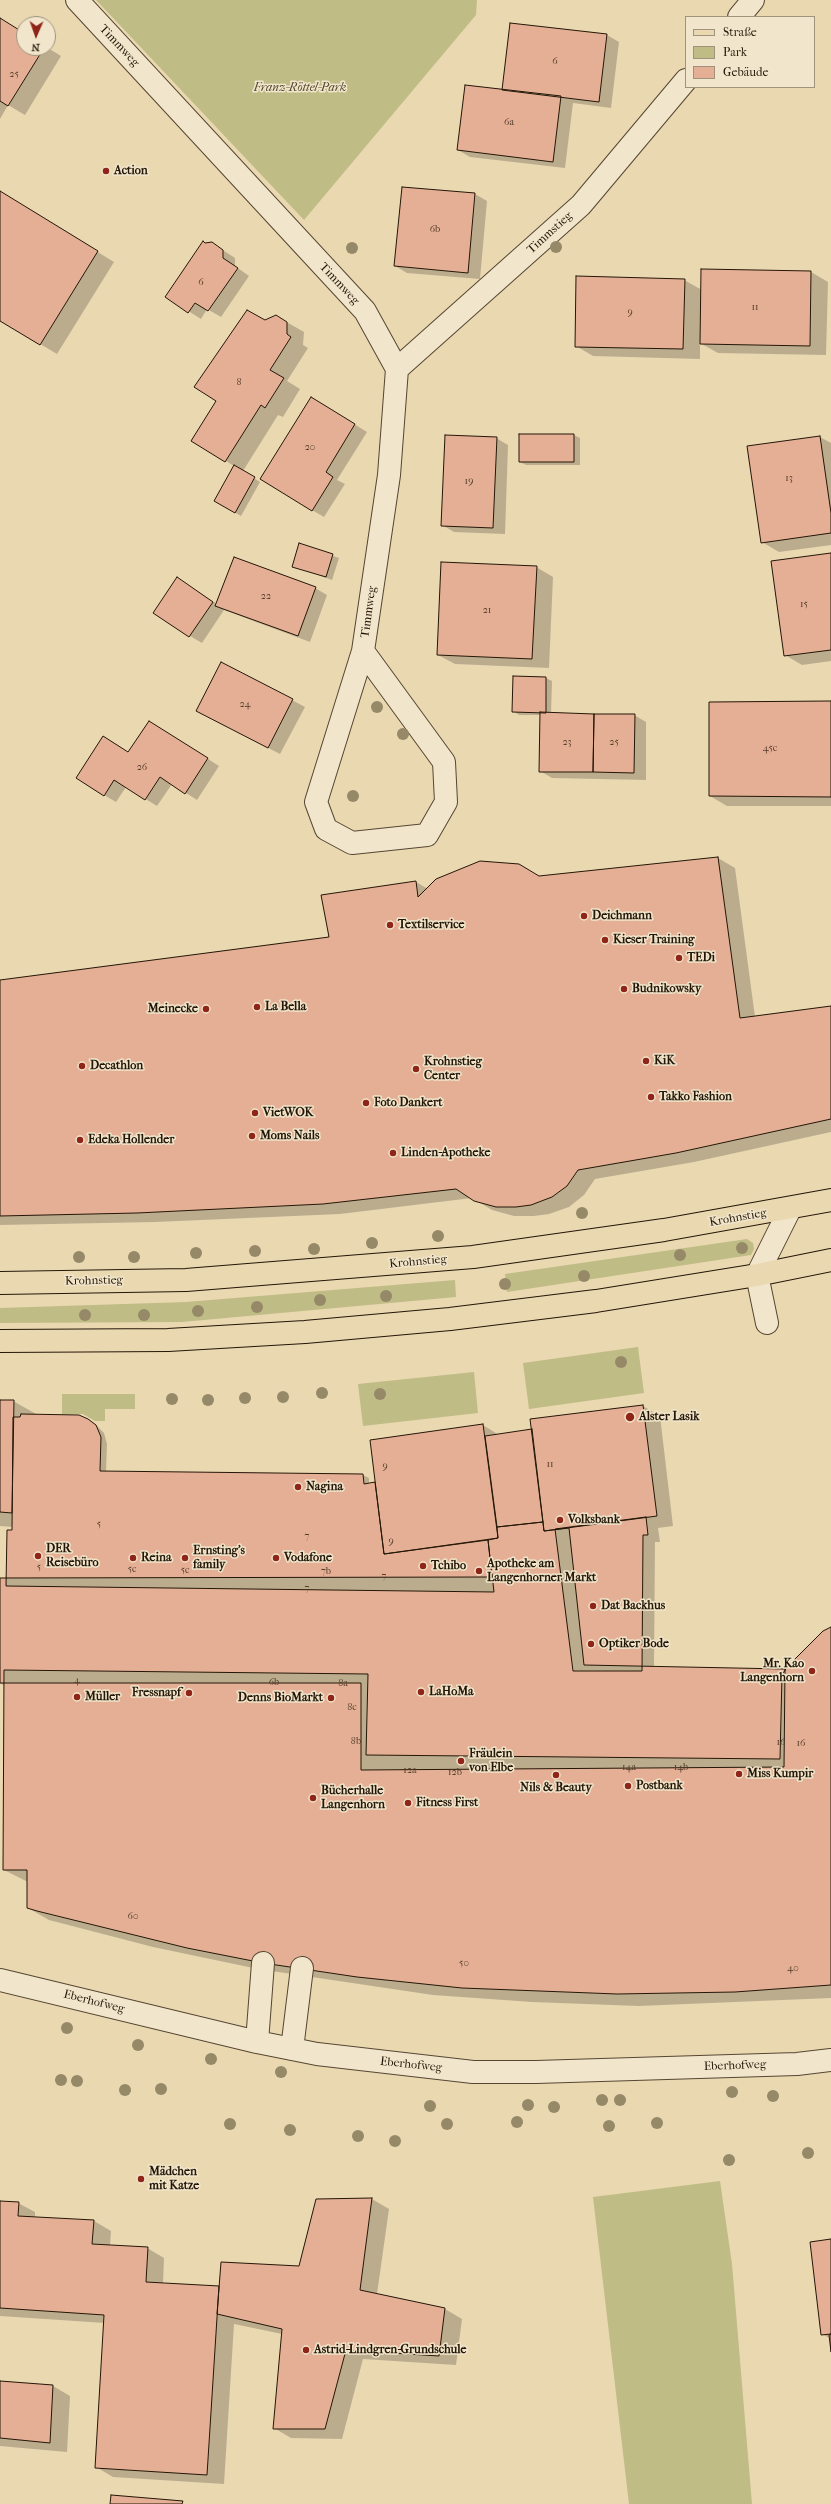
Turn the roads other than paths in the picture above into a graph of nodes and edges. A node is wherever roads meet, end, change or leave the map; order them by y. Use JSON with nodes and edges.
{"nodes":[{"id":1,"x":76,"y":0,"type":"edge"},
{"id":2,"x":753,"y":0,"type":"edge"},
{"id":3,"x":740,"y":16,"type":"edge"},
{"id":4,"x":685,"y":81,"type":"edge"},
{"id":5,"x":397,"y":369,"type":"junction"},
{"id":6,"x":363,"y":650,"type":"junction"},
{"id":7,"x":831,"y":1200,"type":"edge"},
{"id":8,"x":790,"y":1209,"type":"junction"},
{"id":9,"x":831,"y":1260,"type":"edge"},
{"id":10,"x":758,"y":1275,"type":"junction"},
{"id":11,"x":0,"y":1283,"type":"edge"},
{"id":12,"x":767,"y":1323,"type":"dead end"},
{"id":13,"x":0,"y":1342,"type":"edge"},
{"id":14,"x":263,"y":1963,"type":"dead end"},
{"id":15,"x":302,"y":1968,"type":"dead end"},
{"id":16,"x":0,"y":1980,"type":"edge"},
{"id":17,"x":257,"y":2042,"type":"junction"},
{"id":18,"x":292,"y":2049,"type":"junction"},
{"id":19,"x":831,"y":2060,"type":"edge"}],
"edges":[{"from":1,"to":5,"type":"street","name":"Timmweg"},
{"from":2,"to":3,"type":"street"},
{"from":4,"to":5,"type":"street","name":"Timmstieg"},
{"from":5,"to":6,"type":"street","name":"Timmweg"},
{"from":6,"to":6,"type":"street","name":"Timmweg"},
{"from":7,"to":8,"type":"main road","name":"Krohnstieg"},
{"from":8,"to":10,"type":"street"},
{"from":8,"to":11,"type":"main road","name":"Krohnstieg"},
{"from":9,"to":10,"type":"main road"},
{"from":10,"to":12,"type":"street"},
{"from":10,"to":13,"type":"main road"},
{"from":14,"to":17,"type":"street"},
{"from":15,"to":18,"type":"street"},
{"from":16,"to":17,"type":"street","name":"Eberhofweg"},
{"from":17,"to":18,"type":"street","name":"Eberhofweg"},
{"from":18,"to":19,"type":"street","name":"Eberhofweg"}]}
